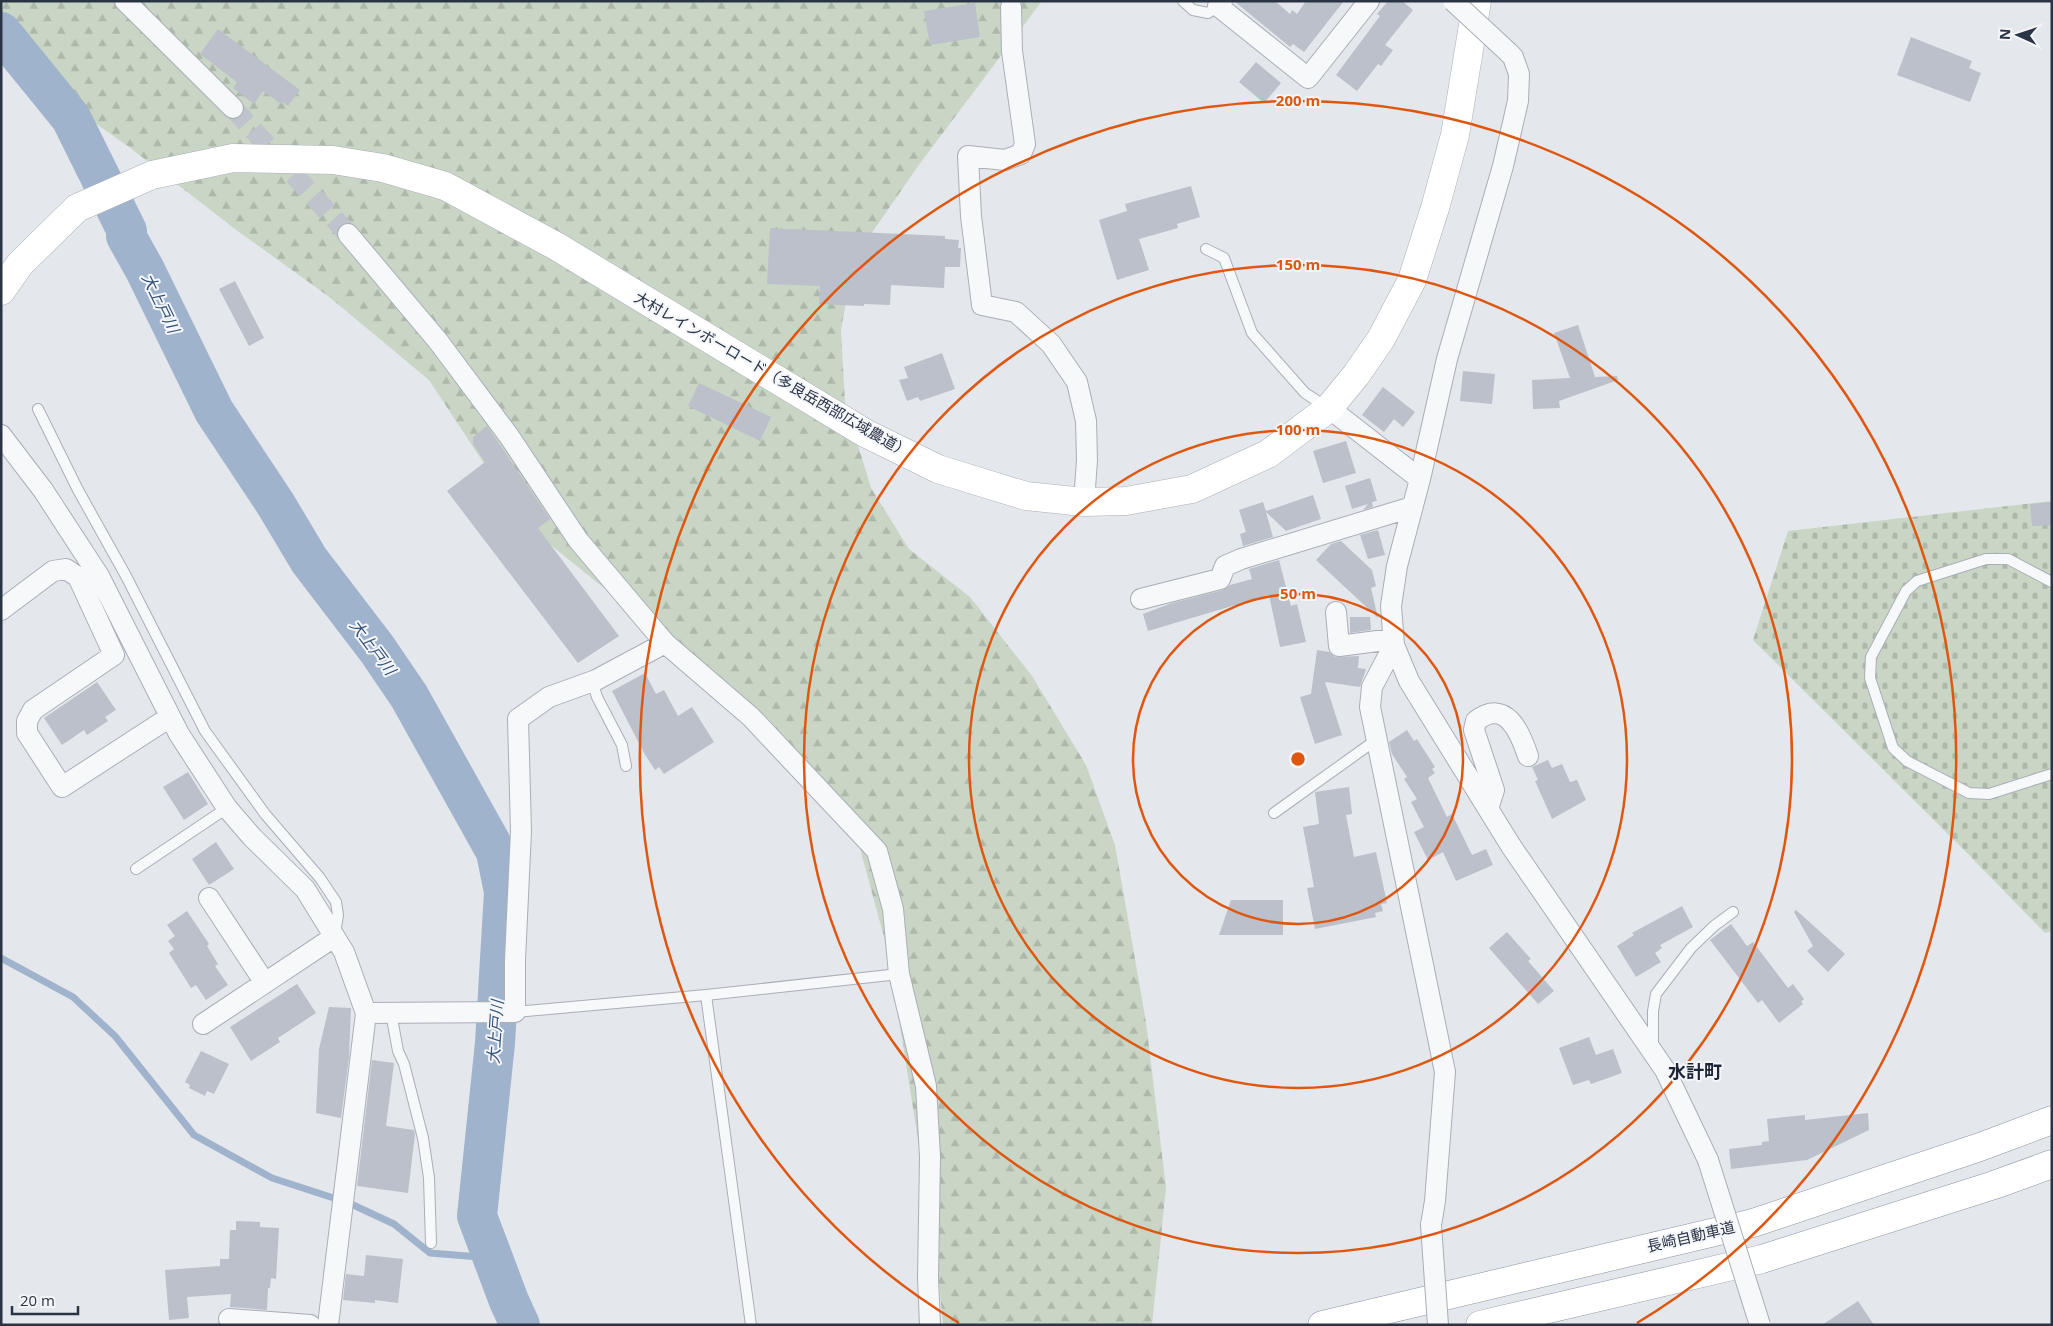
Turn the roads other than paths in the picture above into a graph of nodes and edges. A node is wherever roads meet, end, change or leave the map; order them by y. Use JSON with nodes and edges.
{"nodes":[{"id":1,"x":125,"y":1,"type":"edge"},
{"id":2,"x":1184,"y":1,"type":"edge"},
{"id":3,"x":1369,"y":1,"type":"edge"},
{"id":4,"x":1453,"y":1,"type":"edge"},
{"id":5,"x":1477,"y":1,"type":"edge"},
{"id":6,"x":1012,"y":4,"type":"edge"},
{"id":7,"x":1220,"y":4,"type":"edge"},
{"id":8,"x":233,"y":108,"type":"tunnel mouth"},
{"id":9,"x":348,"y":234,"type":"tunnel mouth"},
{"id":10,"x":1206,"y":248,"type":"dead end"},
{"id":11,"x":1,"y":291,"type":"edge"},
{"id":12,"x":1329,"y":408,"type":"junction"},
{"id":13,"x":38,"y":409,"type":"dead end"},
{"id":14,"x":1,"y":435,"type":"edge"},
{"id":15,"x":1420,"y":479,"type":"junction"},
{"id":16,"x":1084,"y":502,"type":"junction"},
{"id":17,"x":1412,"y":508,"type":"junction"},
{"id":18,"x":2052,"y":582,"type":"edge"},
{"id":19,"x":1141,"y":599,"type":"dead end"},
{"id":20,"x":1,"y":610,"type":"edge"},
{"id":21,"x":1336,"y":612,"type":"dead end"},
{"id":22,"x":1394,"y":642,"type":"junction"},
{"id":23,"x":665,"y":643,"type":"junction"},
{"id":24,"x":592,"y":682,"type":"junction"},
{"id":25,"x":170,"y":717,"type":"junction"},
{"id":26,"x":1376,"y":740,"type":"junction"},
{"id":27,"x":1528,"y":756,"type":"dead end"},
{"id":28,"x":626,"y":766,"type":"dead end"},
{"id":29,"x":2052,"y":774,"type":"edge"},
{"id":30,"x":227,"y":808,"type":"junction"},
{"id":31,"x":1488,"y":809,"type":"junction"},
{"id":32,"x":1274,"y":813,"type":"dead end"},
{"id":33,"x":136,"y":869,"type":"dead end"},
{"id":34,"x":210,"y":898,"type":"dead end"},
{"id":35,"x":1733,"y":912,"type":"dead end"},
{"id":36,"x":334,"y":937,"type":"junction"},
{"id":37,"x":899,"y":974,"type":"junction"},
{"id":38,"x":265,"y":983,"type":"junction"},
{"id":39,"x":706,"y":995,"type":"junction"},
{"id":40,"x":515,"y":1012,"type":"junction"},
{"id":41,"x":366,"y":1013,"type":"junction"},
{"id":42,"x":390,"y":1013,"type":"junction"},
{"id":43,"x":203,"y":1024,"type":"dead end"},
{"id":44,"x":1653,"y":1052,"type":"junction"},
{"id":45,"x":2052,"y":1120,"type":"edge"},
{"id":46,"x":2052,"y":1164,"type":"edge"},
{"id":47,"x":431,"y":1243,"type":"dead end"},
{"id":48,"x":229,"y":1319,"type":"dead end"},
{"id":49,"x":310,"y":1325,"type":"edge"},
{"id":50,"x":328,"y":1325,"type":"edge"},
{"id":51,"x":751,"y":1325,"type":"edge"},
{"id":52,"x":930,"y":1325,"type":"edge"},
{"id":53,"x":1322,"y":1325,"type":"edge"},
{"id":54,"x":1438,"y":1325,"type":"edge"},
{"id":55,"x":1480,"y":1325,"type":"edge"},
{"id":56,"x":1760,"y":1325,"type":"edge"}],
"edges":[{"from":1,"to":8,"type":"street"},
{"from":2,"to":7,"type":"lane"},
{"from":3,"to":7,"type":"street"},
{"from":4,"to":15,"type":"street","bridge":true},
{"from":5,"to":12,"type":"main road","name":"大村レインボーロード（多良岳西部広域農道）"},
{"from":6,"to":16,"type":"street"},
{"from":9,"to":23,"type":"street"},
{"from":10,"to":12,"type":"lane"},
{"from":11,"to":16,"type":"main road","name":"大村レインボーロード（多良岳西部広域農道）"},
{"from":12,"to":15,"type":"street"},
{"from":12,"to":16,"type":"main road","name":"大村レインボーロード（多良岳西部広域農道）"},
{"from":13,"to":36,"type":"lane"},
{"from":14,"to":25,"type":"street"},
{"from":15,"to":17,"type":"street"},
{"from":17,"to":19,"type":"street"},
{"from":17,"to":22,"type":"street"},
{"from":18,"to":29,"type":"lane"},
{"from":20,"to":25,"type":"street"},
{"from":21,"to":22,"type":"street"},
{"from":22,"to":26,"type":"street"},
{"from":22,"to":31,"type":"street"},
{"from":23,"to":24,"type":"street"},
{"from":23,"to":37,"type":"street"},
{"from":24,"to":28,"type":"lane"},
{"from":24,"to":40,"type":"street"},
{"from":25,"to":30,"type":"street"},
{"from":26,"to":32,"type":"lane"},
{"from":26,"to":54,"type":"street","bridge":true},
{"from":27,"to":31,"type":"street"},
{"from":30,"to":33,"type":"lane"},
{"from":30,"to":36,"type":"street"},
{"from":31,"to":44,"type":"street"},
{"from":34,"to":38,"type":"street"},
{"from":35,"to":44,"type":"lane"},
{"from":36,"to":38,"type":"street"},
{"from":36,"to":41,"type":"street"},
{"from":37,"to":39,"type":"lane"},
{"from":37,"to":52,"type":"street"},
{"from":38,"to":43,"type":"street"},
{"from":39,"to":40,"type":"lane"},
{"from":39,"to":51,"type":"lane"},
{"from":40,"to":42,"type":"street"},
{"from":41,"to":42,"type":"street"},
{"from":41,"to":50,"type":"street"},
{"from":42,"to":47,"type":"lane"},
{"from":44,"to":56,"type":"street","bridge":true},
{"from":45,"to":53,"type":"main road","name":"長崎自動車道"},
{"from":46,"to":55,"type":"main road"},
{"from":48,"to":49,"type":"street"}]}
